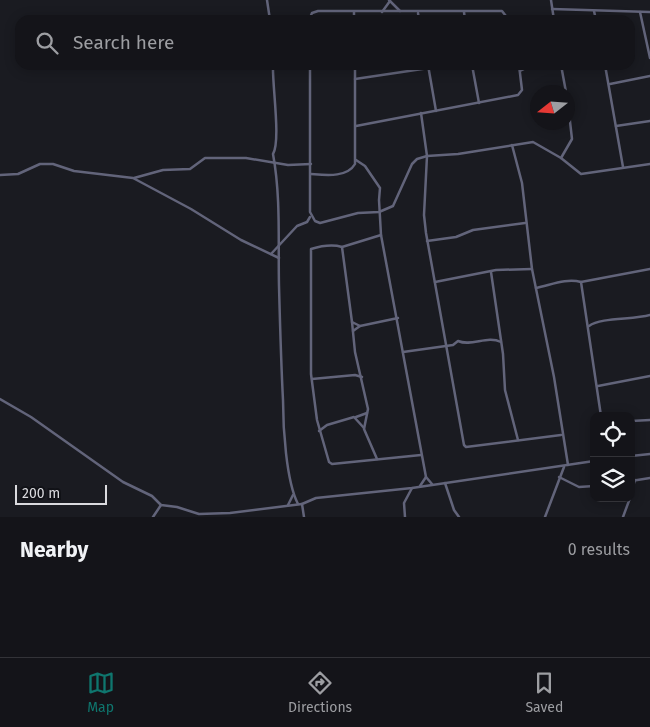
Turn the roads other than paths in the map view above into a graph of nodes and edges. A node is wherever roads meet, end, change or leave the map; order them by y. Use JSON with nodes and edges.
{"nodes":[{"id":1,"x":268,"y":0,"type":"edge"},
{"id":2,"x":390,"y":0,"type":"edge"},
{"id":3,"x":551,"y":0,"type":"edge"},
{"id":4,"x":552,"y":9,"type":"junction"},
{"id":5,"x":594,"y":11,"type":"junction"},
{"id":6,"x":354,"y":12,"type":"joint"},
{"id":7,"x":382,"y":12,"type":"junction"},
{"id":8,"x":401,"y":12,"type":"junction"},
{"id":9,"x":464,"y":12,"type":"junction"},
{"id":10,"x":640,"y":12,"type":"junction"},
{"id":11,"x":650,"y":12,"type":"edge"},
{"id":12,"x":418,"y":13,"type":"joint"},
{"id":13,"x":270,"y":15,"type":"edge"},
{"id":14,"x":311,"y":15,"type":"edge"},
{"id":15,"x":464,"y":15,"type":"edge"},
{"id":16,"x":505,"y":15,"type":"edge"},
{"id":17,"x":553,"y":15,"type":"edge"},
{"id":18,"x":595,"y":15,"type":"edge"},
{"id":19,"x":650,"y":58,"type":"edge"},
{"id":20,"x":273,"y":70,"type":"edge"},
{"id":21,"x":310,"y":70,"type":"edge"},
{"id":22,"x":355,"y":70,"type":"edge"},
{"id":23,"x":410,"y":70,"type":"edge"},
{"id":24,"x":429,"y":70,"type":"edge"},
{"id":25,"x":473,"y":70,"type":"edge"},
{"id":26,"x":562,"y":70,"type":"edge"},
{"id":27,"x":607,"y":70,"type":"edge"},
{"id":28,"x":520,"y":71,"type":"edge"},
{"id":29,"x":650,"y":76,"type":"edge"},
{"id":30,"x":355,"y":79,"type":"junction"},
{"id":31,"x":609,"y":84,"type":"junction"},
{"id":32,"x":565,"y":85,"type":"edge"},
{"id":33,"x":478,"y":103,"type":"junction"},
{"id":34,"x":436,"y":111,"type":"junction"},
{"id":35,"x":421,"y":113,"type":"junction"},
{"id":36,"x":650,"y":121,"type":"edge"},
{"id":37,"x":356,"y":126,"type":"junction"},
{"id":38,"x":616,"y":126,"type":"junction"},
{"id":39,"x":571,"y":130,"type":"edge"},
{"id":40,"x":512,"y":145,"type":"junction"},
{"id":41,"x":427,"y":156,"type":"junction"},
{"id":42,"x":561,"y":158,"type":"junction"},
{"id":43,"x":356,"y":160,"type":"junction"},
{"id":44,"x":275,"y":163,"type":"junction"},
{"id":45,"x":311,"y":164,"type":"junction"},
{"id":46,"x":650,"y":164,"type":"edge"},
{"id":47,"x":624,"y":168,"type":"junction"},
{"id":48,"x":311,"y":174,"type":"junction"},
{"id":49,"x":0,"y":175,"type":"edge"},
{"id":50,"x":133,"y":178,"type":"junction"},
{"id":51,"x":379,"y":212,"type":"junction"},
{"id":52,"x":311,"y":216,"type":"junction"},
{"id":53,"x":314,"y":221,"type":"junction"},
{"id":54,"x":307,"y":222,"type":"junction"},
{"id":55,"x":525,"y":223,"type":"junction"},
{"id":56,"x":381,"y":235,"type":"junction"},
{"id":57,"x":427,"y":241,"type":"junction"},
{"id":58,"x":279,"y":246,"type":"junction"},
{"id":59,"x":342,"y":247,"type":"junction"},
{"id":60,"x":271,"y":254,"type":"junction"},
{"id":61,"x":279,"y":258,"type":"junction"},
{"id":62,"x":532,"y":269,"type":"junction"},
{"id":63,"x":650,"y":269,"type":"edge"},
{"id":64,"x":491,"y":272,"type":"junction"},
{"id":65,"x":434,"y":282,"type":"junction"},
{"id":66,"x":581,"y":282,"type":"junction"},
{"id":67,"x":536,"y":288,"type":"junction"},
{"id":68,"x":650,"y":315,"type":"edge"},
{"id":69,"x":398,"y":318,"type":"junction"},
{"id":70,"x":352,"y":322,"type":"junction"},
{"id":71,"x":360,"y":326,"type":"junction"},
{"id":72,"x":589,"y":326,"type":"junction"},
{"id":73,"x":353,"y":332,"type":"junction"},
{"id":74,"x":501,"y":342,"type":"junction"},
{"id":75,"x":446,"y":346,"type":"junction"},
{"id":76,"x":402,"y":352,"type":"junction"},
{"id":77,"x":650,"y":376,"type":"edge"},
{"id":78,"x":362,"y":377,"type":"junction"},
{"id":79,"x":312,"y":379,"type":"junction"},
{"id":80,"x":598,"y":386,"type":"junction"},
{"id":81,"x":0,"y":399,"type":"edge"},
{"id":82,"x":601,"y":412,"type":"edge"},
{"id":83,"x":367,"y":413,"type":"junction"},
{"id":84,"x":354,"y":417,"type":"junction"},
{"id":85,"x":650,"y":420,"type":"edge"},
{"id":86,"x":635,"y":421,"type":"edge"},
{"id":87,"x":318,"y":423,"type":"junction"},
{"id":88,"x":325,"y":426,"type":"junction"},
{"id":89,"x":364,"y":429,"type":"junction"},
{"id":90,"x":319,"y":431,"type":"junction"},
{"id":91,"x":561,"y":435,"type":"junction"},
{"id":92,"x":518,"y":441,"type":"junction"},
{"id":93,"x":650,"y":454,"type":"edge"},
{"id":94,"x":422,"y":455,"type":"junction"},
{"id":95,"x":635,"y":456,"type":"edge"},
{"id":96,"x":377,"y":459,"type":"junction"},
{"id":97,"x":590,"y":463,"type":"edge"},
{"id":98,"x":566,"y":466,"type":"junction"},
{"id":99,"x":426,"y":477,"type":"junction"},
{"id":100,"x":559,"y":478,"type":"junction"},
{"id":101,"x":650,"y":478,"type":"edge"},
{"id":102,"x":635,"y":480,"type":"edge"},
{"id":103,"x":445,"y":482,"type":"junction"},
{"id":104,"x":432,"y":484,"type":"junction"},
{"id":105,"x":420,"y":486,"type":"junction"},
{"id":106,"x":590,"y":486,"type":"edge"},
{"id":107,"x":412,"y":488,"type":"junction"},
{"id":108,"x":294,"y":494,"type":"junction"},
{"id":109,"x":629,"y":502,"type":"edge"},
{"id":110,"x":300,"y":504,"type":"junction"},
{"id":111,"x":161,"y":505,"type":"junction"},
{"id":112,"x":288,"y":505,"type":"junction"},
{"id":113,"x":230,"y":515,"type":"edge"},
{"id":114,"x":197,"y":516,"type":"edge"},
{"id":115,"x":153,"y":517,"type":"edge"},
{"id":116,"x":304,"y":517,"type":"edge"},
{"id":117,"x":405,"y":517,"type":"edge"},
{"id":118,"x":459,"y":517,"type":"edge"},
{"id":119,"x":545,"y":517,"type":"edge"},
{"id":120,"x":623,"y":517,"type":"edge"}],
"edges":[{"from":1,"to":13,"type":"street"},
{"from":2,"to":7,"type":"street"},
{"from":2,"to":8,"type":"street"},
{"from":3,"to":4,"type":"street"},
{"from":4,"to":5,"type":"street"},
{"from":4,"to":17,"type":"street"},
{"from":5,"to":10,"type":"street"},
{"from":5,"to":18,"type":"street"},
{"from":6,"to":7,"type":"street"},
{"from":6,"to":14,"type":"street"},
{"from":7,"to":8,"type":"street"},
{"from":8,"to":12,"type":"street"},
{"from":9,"to":12,"type":"street"},
{"from":9,"to":15,"type":"street"},
{"from":9,"to":16,"type":"street"},
{"from":10,"to":11,"type":"street"},
{"from":10,"to":19,"type":"street"},
{"from":20,"to":44,"type":"street"},
{"from":21,"to":45,"type":"street"},
{"from":22,"to":30,"type":"street"},
{"from":23,"to":30,"type":"street"},
{"from":24,"to":34,"type":"street"},
{"from":25,"to":33,"type":"street"},
{"from":26,"to":32,"type":"street"},
{"from":27,"to":31,"type":"street"},
{"from":28,"to":33,"type":"street"},
{"from":29,"to":31,"type":"street"},
{"from":30,"to":37,"type":"street"},
{"from":31,"to":38,"type":"street"},
{"from":33,"to":34,"type":"street"},
{"from":34,"to":35,"type":"street"},
{"from":35,"to":37,"type":"street"},
{"from":35,"to":41,"type":"street"},
{"from":36,"to":38,"type":"street"},
{"from":37,"to":43,"type":"street"},
{"from":38,"to":47,"type":"street"},
{"from":39,"to":42,"type":"street"},
{"from":40,"to":41,"type":"street"},
{"from":40,"to":42,"type":"street"},
{"from":40,"to":55,"type":"street"},
{"from":41,"to":51,"type":"street"},
{"from":41,"to":57,"type":"street"},
{"from":42,"to":47,"type":"street"},
{"from":43,"to":48,"type":"street"},
{"from":43,"to":51,"type":"street"},
{"from":44,"to":45,"type":"street"},
{"from":44,"to":50,"type":"street"},
{"from":44,"to":58,"type":"street"},
{"from":45,"to":48,"type":"street"},
{"from":46,"to":47,"type":"street"},
{"from":48,"to":52,"type":"street"},
{"from":49,"to":50,"type":"street"},
{"from":50,"to":60,"type":"street"},
{"from":51,"to":53,"type":"street"},
{"from":51,"to":56,"type":"street"},
{"from":52,"to":53,"type":"street"},
{"from":52,"to":54,"type":"street"},
{"from":53,"to":54,"type":"street"},
{"from":54,"to":58,"type":"street"},
{"from":55,"to":57,"type":"street"},
{"from":55,"to":62,"type":"street"},
{"from":56,"to":59,"type":"street"},
{"from":56,"to":69,"type":"street"},
{"from":57,"to":65,"type":"street"},
{"from":58,"to":60,"type":"street"},
{"from":58,"to":61,"type":"street"},
{"from":59,"to":70,"type":"street"},
{"from":59,"to":79,"type":"street"},
{"from":60,"to":61,"type":"street"},
{"from":61,"to":108,"type":"street"},
{"from":62,"to":64,"type":"street"},
{"from":62,"to":67,"type":"street"},
{"from":63,"to":66,"type":"street"},
{"from":64,"to":65,"type":"street"},
{"from":64,"to":74,"type":"street"},
{"from":65,"to":75,"type":"street"},
{"from":66,"to":67,"type":"street"},
{"from":66,"to":72,"type":"street"},
{"from":67,"to":91,"type":"street"},
{"from":68,"to":72,"type":"street"},
{"from":69,"to":71,"type":"street"},
{"from":69,"to":76,"type":"street"},
{"from":70,"to":71,"type":"street"},
{"from":70,"to":73,"type":"street"},
{"from":71,"to":73,"type":"street"},
{"from":72,"to":80,"type":"street"},
{"from":73,"to":78,"type":"street"},
{"from":74,"to":75,"type":"street"},
{"from":74,"to":92,"type":"street"},
{"from":75,"to":76,"type":"street"},
{"from":75,"to":92,"type":"street"},
{"from":76,"to":94,"type":"street"},
{"from":77,"to":80,"type":"street"},
{"from":78,"to":79,"type":"street"},
{"from":78,"to":83,"type":"street"},
{"from":79,"to":87,"type":"street"},
{"from":80,"to":82,"type":"street"},
{"from":81,"to":111,"type":"street"},
{"from":83,"to":84,"type":"street"},
{"from":83,"to":89,"type":"street"},
{"from":84,"to":88,"type":"street"},
{"from":84,"to":89,"type":"street"},
{"from":85,"to":86,"type":"street"},
{"from":87,"to":88,"type":"street"},
{"from":87,"to":90,"type":"street"},
{"from":88,"to":90,"type":"street"},
{"from":89,"to":96,"type":"street"},
{"from":90,"to":96,"type":"street"},
{"from":91,"to":92,"type":"street"},
{"from":91,"to":98,"type":"street"},
{"from":93,"to":95,"type":"street"},
{"from":94,"to":96,"type":"street"},
{"from":94,"to":99,"type":"street"},
{"from":97,"to":98,"type":"street"},
{"from":98,"to":100,"type":"street"},
{"from":98,"to":103,"type":"street"},
{"from":99,"to":104,"type":"street"},
{"from":99,"to":105,"type":"street"},
{"from":100,"to":106,"type":"street"},
{"from":100,"to":119,"type":"street"},
{"from":101,"to":102,"type":"street"},
{"from":103,"to":104,"type":"street"},
{"from":103,"to":118,"type":"street"},
{"from":104,"to":105,"type":"street"},
{"from":105,"to":107,"type":"street"},
{"from":107,"to":110,"type":"street"},
{"from":107,"to":117,"type":"street"},
{"from":108,"to":110,"type":"street"},
{"from":108,"to":112,"type":"street"},
{"from":109,"to":120,"type":"street"},
{"from":110,"to":112,"type":"street"},
{"from":110,"to":116,"type":"street"},
{"from":111,"to":114,"type":"street"},
{"from":111,"to":115,"type":"street"},
{"from":112,"to":113,"type":"street"},
{"from":113,"to":114,"type":"street"}]}
